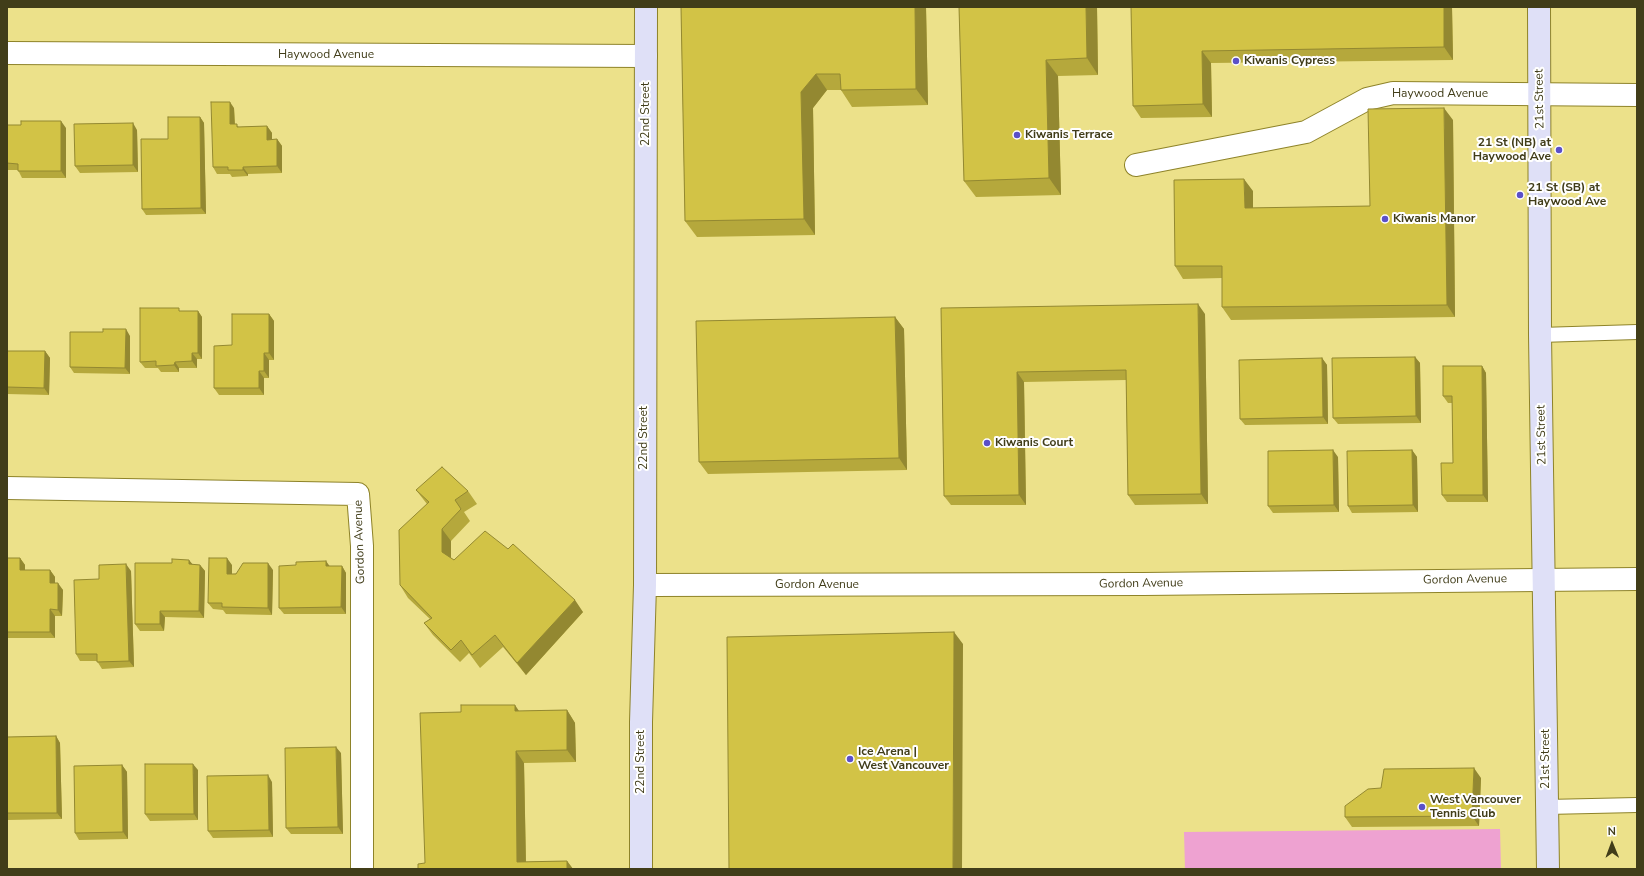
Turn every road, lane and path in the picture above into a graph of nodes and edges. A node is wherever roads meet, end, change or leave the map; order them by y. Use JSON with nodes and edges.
{"nodes":[{"id":1,"x":646,"y":7,"type":"edge"},
{"id":2,"x":1539,"y":7,"type":"edge"},
{"id":3,"x":7,"y":53,"type":"edge"},
{"id":4,"x":646,"y":56,"type":"junction"},
{"id":5,"x":1541,"y":95,"type":"junction"},
{"id":6,"x":1637,"y":95,"type":"edge"},
{"id":7,"x":1136,"y":165,"type":"dead end"},
{"id":8,"x":1637,"y":332,"type":"edge"},
{"id":9,"x":1540,"y":335,"type":"junction"},
{"id":10,"x":7,"y":488,"type":"edge"},
{"id":11,"x":1544,"y":579,"type":"junction"},
{"id":12,"x":1637,"y":579,"type":"edge"},
{"id":13,"x":645,"y":585,"type":"junction"},
{"id":14,"x":1637,"y":805,"type":"edge"},
{"id":15,"x":1546,"y":807,"type":"junction"},
{"id":16,"x":1547,"y":867,"type":"edge"},
{"id":17,"x":362,"y":869,"type":"edge"},
{"id":18,"x":641,"y":869,"type":"edge"}],
"edges":[{"from":1,"to":4,"type":"street","name":"22nd Street"},
{"from":2,"to":5,"type":"street","name":"21st Street"},
{"from":3,"to":4,"type":"street","name":"Haywood Avenue"},
{"from":4,"to":13,"type":"street","name":"22nd Street"},
{"from":5,"to":6,"type":"street","name":"Haywood Avenue"},
{"from":5,"to":7,"type":"street","name":"Haywood Avenue"},
{"from":5,"to":9,"type":"street","name":"21st Street"},
{"from":8,"to":9,"type":"lane"},
{"from":9,"to":11,"type":"street","name":"21st Street"},
{"from":10,"to":17,"type":"street","name":"Gordon Avenue"},
{"from":11,"to":12,"type":"street","name":"Gordon Avenue"},
{"from":11,"to":13,"type":"street","name":"Gordon Avenue"},
{"from":11,"to":15,"type":"street","name":"21st Street"},
{"from":13,"to":18,"type":"street","name":"22nd Street"},
{"from":14,"to":15,"type":"lane"},
{"from":15,"to":16,"type":"street","name":"21st Street"}]}
